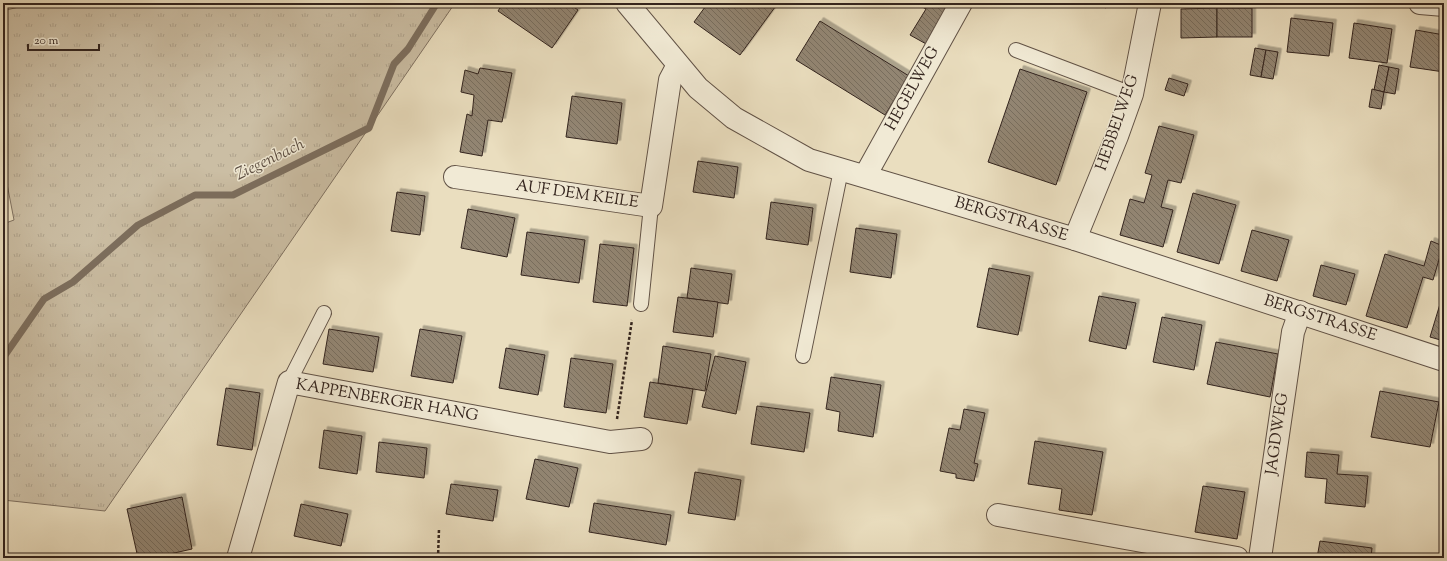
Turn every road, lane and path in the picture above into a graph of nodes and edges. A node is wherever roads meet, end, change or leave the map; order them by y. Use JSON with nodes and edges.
{"nodes":[{"id":1,"x":627,"y":3,"type":"edge"},
{"id":2,"x":961,"y":3,"type":"edge"},
{"id":3,"x":1150,"y":3,"type":"edge"},
{"id":4,"x":1420,"y":3,"type":"edge"},
{"id":5,"x":1444,"y":5,"type":"edge"},
{"id":6,"x":1016,"y":50,"type":"dead end"},
{"id":7,"x":678,"y":65,"type":"junction"},
{"id":8,"x":1132,"y":94,"type":"junction"},
{"id":9,"x":841,"y":170,"type":"junction"},
{"id":10,"x":865,"y":176,"type":"junction"},
{"id":11,"x":455,"y":177,"type":"dead end"},
{"id":12,"x":651,"y":206,"type":"junction"},
{"id":13,"x":1075,"y":239,"type":"junction"},
{"id":14,"x":641,"y":304,"type":"joint"},
{"id":15,"x":1300,"y":312,"type":"junction"},
{"id":16,"x":324,"y":313,"type":"dead end"},
{"id":17,"x":803,"y":356,"type":"dead end"},
{"id":18,"x":1444,"y":360,"type":"edge"},
{"id":19,"x":289,"y":382,"type":"junction"},
{"id":20,"x":641,"y":439,"type":"dead end"},
{"id":21,"x":610,"y":442,"type":"junction"},
{"id":22,"x":998,"y":515,"type":"dead end"},
{"id":23,"x":439,"y":529,"type":"dead end"},
{"id":24,"x":238,"y":558,"type":"edge"},
{"id":25,"x":438,"y":558,"type":"edge"},
{"id":26,"x":1238,"y":558,"type":"edge"},
{"id":27,"x":1260,"y":558,"type":"edge"}],
"edges":[{"from":1,"to":7,"type":"street","name":"BERGSTRASSE"},
{"from":2,"to":10,"type":"street","name":"HEGELWEG"},
{"from":3,"to":8,"type":"street","name":"HEBBELWEG"},
{"from":4,"to":5,"type":"street"},
{"from":6,"to":8,"type":"lane"},
{"from":7,"to":9,"type":"street","name":"BERGSTRASSE"},
{"from":7,"to":12,"type":"street","name":"AUF DEM KEILE"},
{"from":8,"to":13,"type":"street","name":"HEBBELWEG"},
{"from":9,"to":10,"type":"street","name":"BERGSTRASSE"},
{"from":9,"to":17,"type":"lane"},
{"from":10,"to":13,"type":"street","name":"BERGSTRASSE"},
{"from":11,"to":12,"type":"street","name":"AUF DEM KEILE"},
{"from":12,"to":14,"type":"lane"},
{"from":13,"to":15,"type":"street","name":"BERGSTRASSE"},
{"from":14,"to":21,"type":"path"},
{"from":15,"to":18,"type":"street","name":"BERGSTRASSE"},
{"from":15,"to":27,"type":"street","name":"JAGDWEG"},
{"from":16,"to":19,"type":"lane"},
{"from":19,"to":21,"type":"street","name":"KAPPENBERGER HANG"},
{"from":19,"to":24,"type":"street","name":"KAPPENBERGER HANG"},
{"from":20,"to":21,"type":"street","name":"KAPPENBERGER HANG"},
{"from":22,"to":26,"type":"street"},
{"from":23,"to":25,"type":"path"}]}
